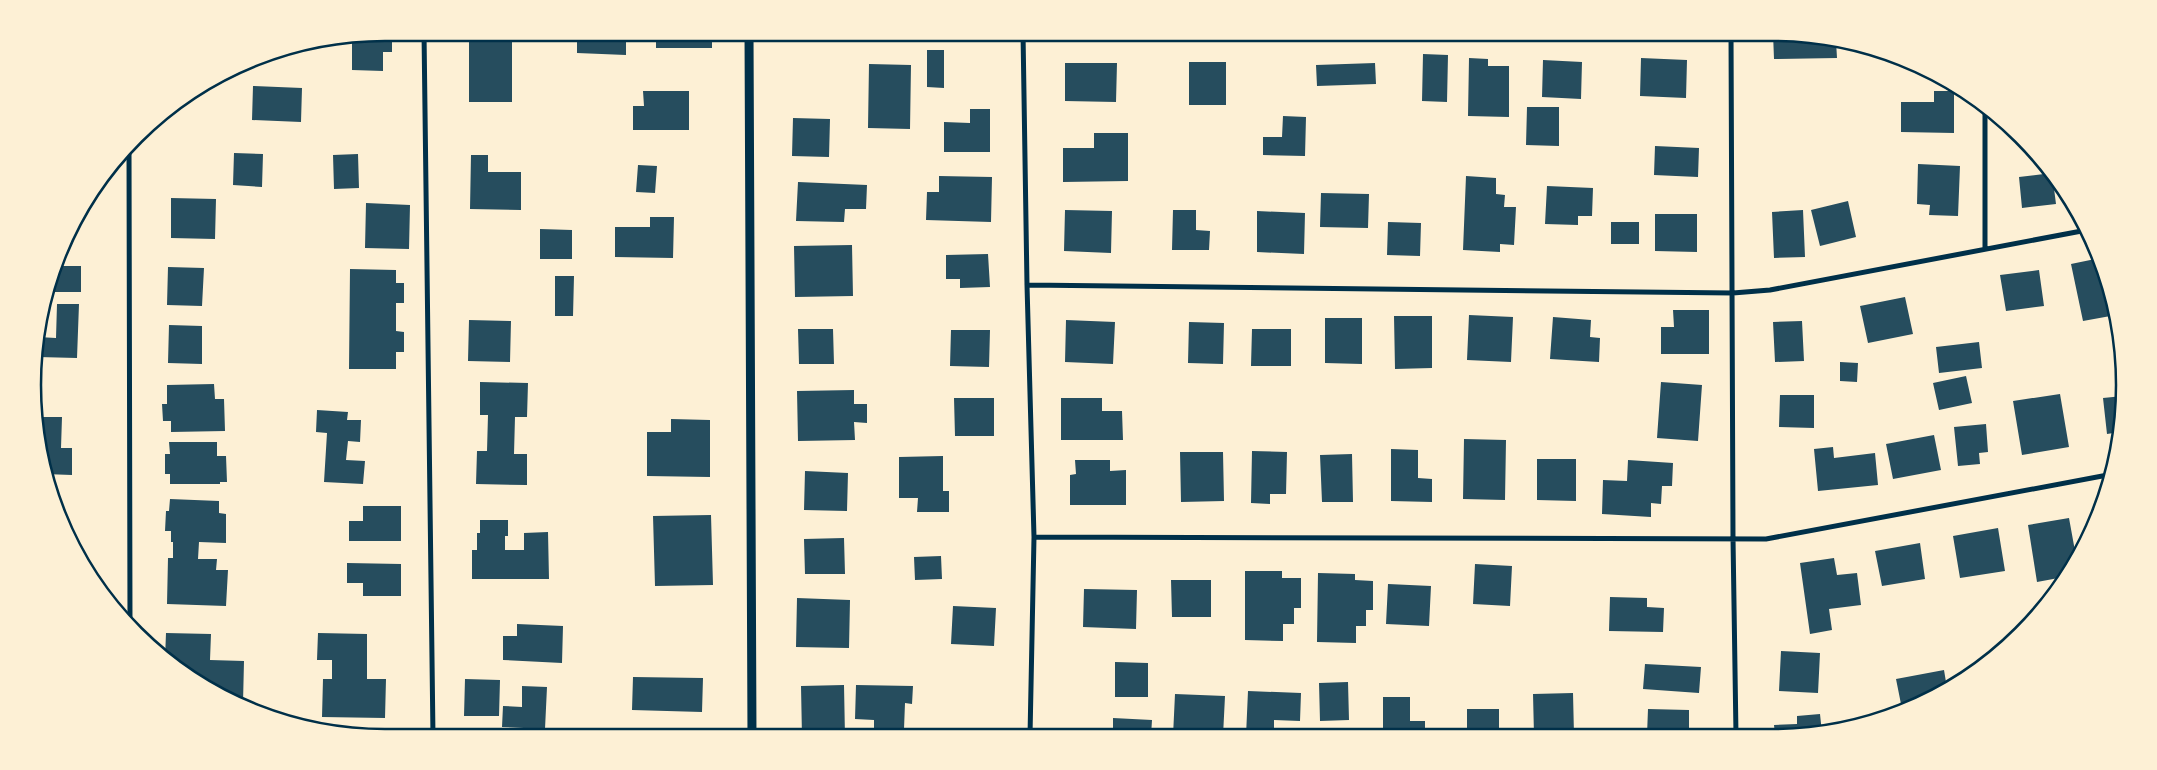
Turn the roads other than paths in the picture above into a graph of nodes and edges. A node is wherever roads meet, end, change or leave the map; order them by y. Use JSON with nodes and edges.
{"nodes":[{"id":1,"x":424,"y":41,"type":"edge"},
{"id":2,"x":749,"y":41,"type":"edge"},
{"id":3,"x":1023,"y":41,"type":"edge"},
{"id":4,"x":1731,"y":41,"type":"edge"},
{"id":5,"x":1985,"y":115,"type":"edge"},
{"id":6,"x":129,"y":156,"type":"edge"},
{"id":7,"x":2079,"y":231,"type":"edge"},
{"id":8,"x":1985,"y":247,"type":"junction"},
{"id":9,"x":1026,"y":285,"type":"junction"},
{"id":10,"x":1733,"y":293,"type":"junction"},
{"id":11,"x":2103,"y":476,"type":"edge"},
{"id":12,"x":1034,"y":537,"type":"junction"},
{"id":13,"x":1733,"y":538,"type":"junction"},
{"id":14,"x":130,"y":615,"type":"edge"},
{"id":15,"x":433,"y":729,"type":"edge"},
{"id":16,"x":752,"y":729,"type":"edge"},
{"id":17,"x":1030,"y":729,"type":"edge"},
{"id":18,"x":1736,"y":729,"type":"edge"}],
"edges":[{"from":1,"to":15,"type":"street"},
{"from":2,"to":16,"type":"street"},
{"from":3,"to":9,"type":"street"},
{"from":4,"to":10,"type":"street"},
{"from":5,"to":8,"type":"street"},
{"from":6,"to":14,"type":"street"},
{"from":7,"to":8,"type":"street"},
{"from":8,"to":10,"type":"street"},
{"from":9,"to":10,"type":"street"},
{"from":9,"to":12,"type":"street"},
{"from":10,"to":13,"type":"street"},
{"from":11,"to":13,"type":"street"},
{"from":12,"to":13,"type":"street"},
{"from":12,"to":17,"type":"street"},
{"from":13,"to":18,"type":"street"}]}
